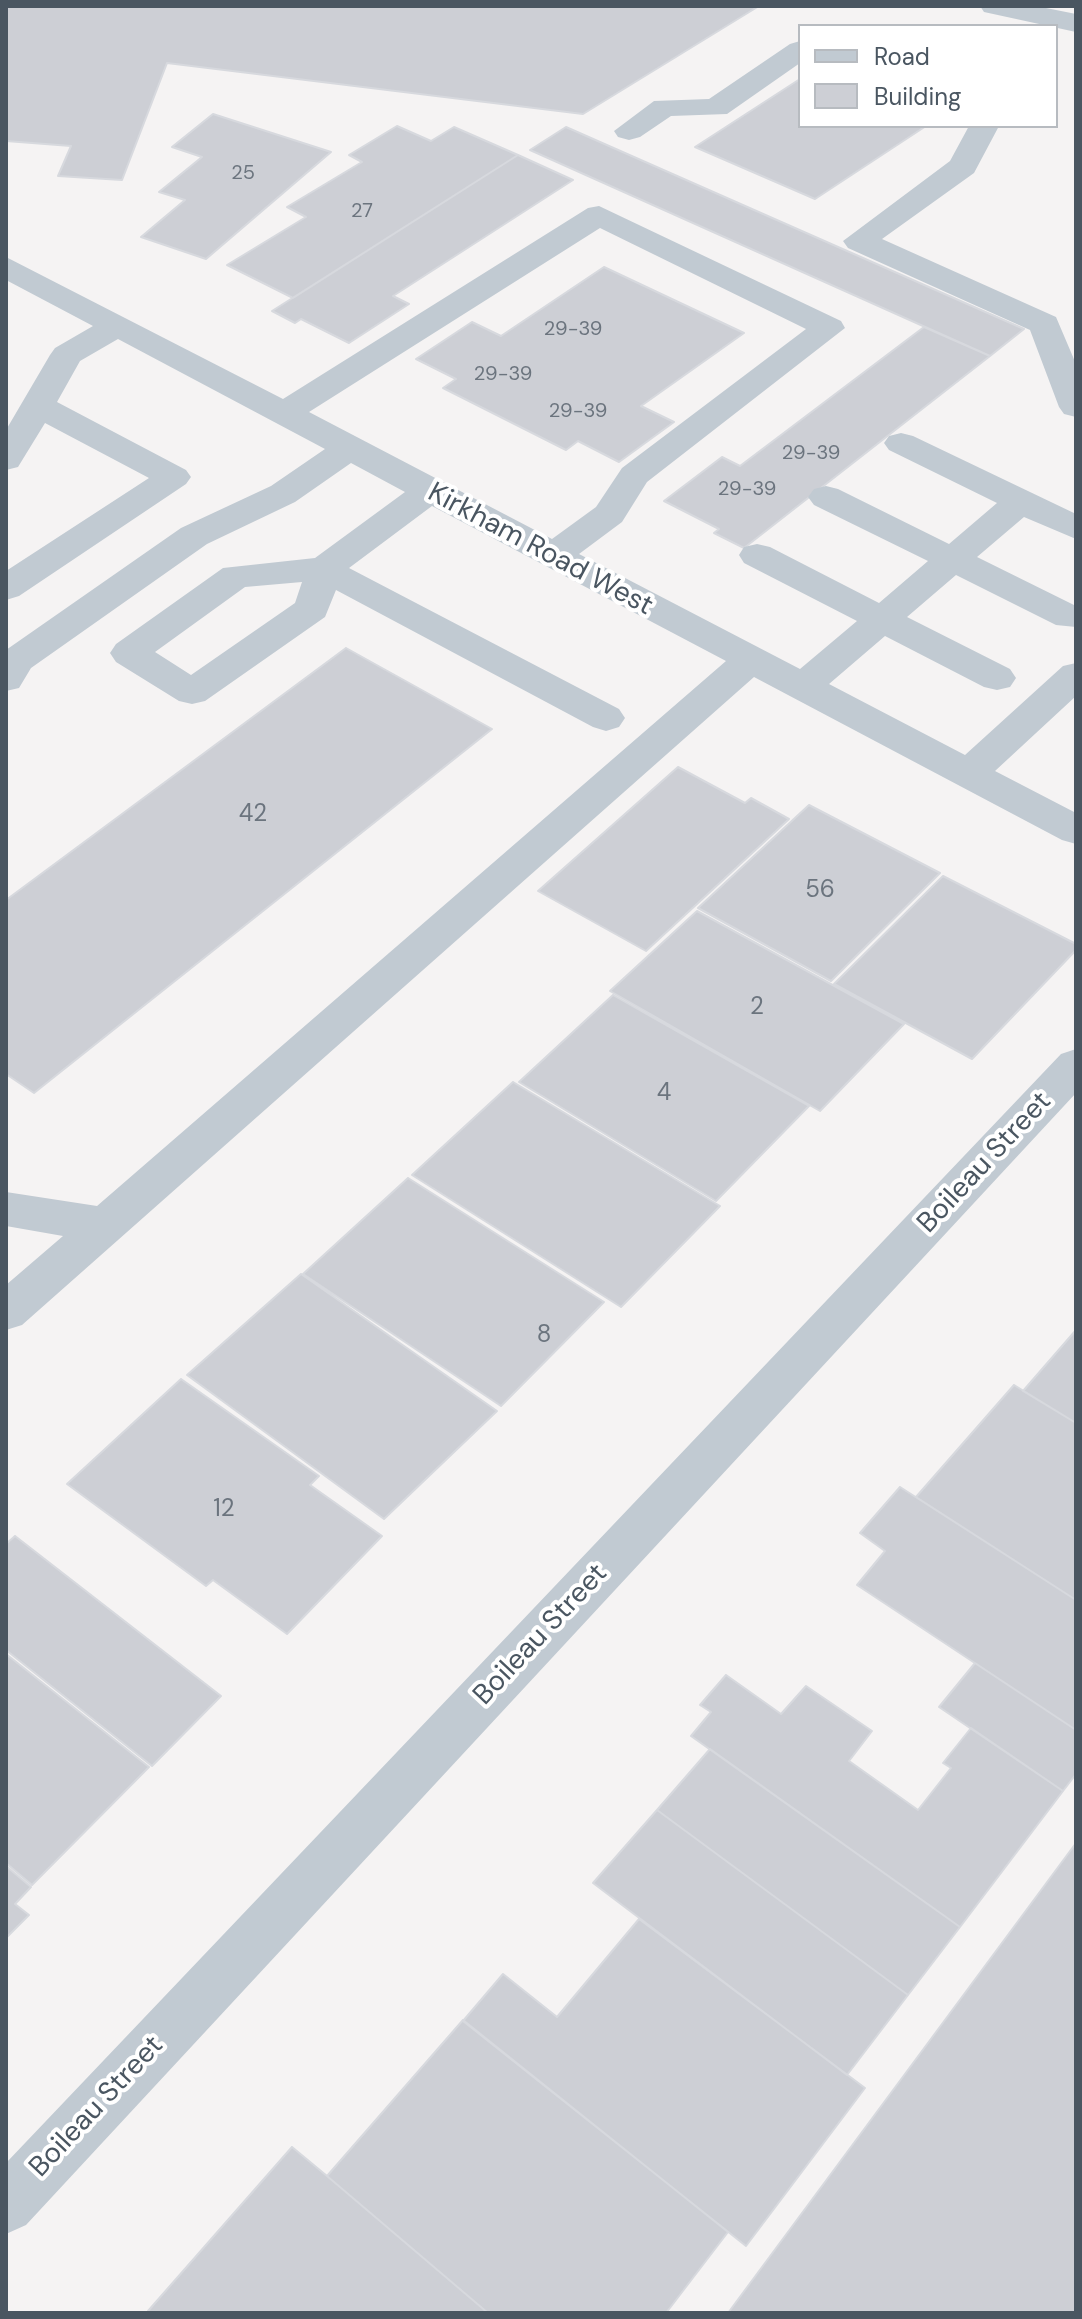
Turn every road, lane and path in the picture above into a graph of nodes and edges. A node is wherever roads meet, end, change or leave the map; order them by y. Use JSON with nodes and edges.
{"nodes":[{"id":1,"x":994,"y":6,"type":"edge"},
{"id":2,"x":1038,"y":22,"type":"edge"},
{"id":3,"x":1076,"y":23,"type":"edge"},
{"id":4,"x":798,"y":51,"type":"edge"},
{"id":5,"x":983,"y":128,"type":"edge"},
{"id":6,"x":629,"y":131,"type":"dead end"},
{"id":7,"x":6,"y":267,"type":"edge"},
{"id":8,"x":115,"y":327,"type":"junction"},
{"id":9,"x":39,"y":406,"type":"junction"},
{"id":10,"x":1076,"y":407,"type":"edge"},
{"id":11,"x":283,"y":414,"type":"junction"},
{"id":12,"x":901,"y":443,"type":"dead end"},
{"id":13,"x":348,"y":449,"type":"junction"},
{"id":14,"x":6,"y":460,"type":"edge"},
{"id":15,"x":429,"y":491,"type":"junction"},
{"id":16,"x":826,"y":497,"type":"dead end"},
{"id":17,"x":1021,"y":501,"type":"junction"},
{"id":18,"x":1076,"y":528,"type":"edge"},
{"id":19,"x":757,"y":555,"type":"dead end"},
{"id":20,"x":552,"y":557,"type":"junction"},
{"id":21,"x":952,"y":560,"type":"junction"},
{"id":22,"x":324,"y":569,"type":"junction"},
{"id":23,"x":6,"y":588,"type":"edge"},
{"id":24,"x":1069,"y":617,"type":"dead end"},
{"id":25,"x":881,"y":620,"type":"junction"},
{"id":26,"x":749,"y":661,"type":"junction"},
{"id":27,"x":1076,"y":675,"type":"edge"},
{"id":28,"x":997,"y":678,"type":"dead end"},
{"id":29,"x":6,"y":679,"type":"edge"},
{"id":30,"x":801,"y":688,"type":"junction"},
{"id":31,"x":606,"y":718,"type":"dead end"},
{"id":32,"x":968,"y":774,"type":"junction"},
{"id":33,"x":1076,"y":830,"type":"edge"},
{"id":34,"x":1076,"y":1065,"type":"edge"},
{"id":35,"x":6,"y":1209,"type":"edge"},
{"id":36,"x":105,"y":1225,"type":"junction"},
{"id":37,"x":6,"y":1312,"type":"edge"},
{"id":38,"x":6,"y":2205,"type":"edge"}],
"edges":[{"from":1,"to":2,"type":"street"},
{"from":2,"to":3,"type":"street"},
{"from":4,"to":6,"type":"street"},
{"from":5,"to":10,"type":"street"},
{"from":7,"to":8,"type":"street","name":"Kirkham Road West"},
{"from":8,"to":9,"type":"street"},
{"from":8,"to":11,"type":"street","name":"Kirkham Road West"},
{"from":9,"to":14,"type":"street"},
{"from":9,"to":23,"type":"street"},
{"from":11,"to":13,"type":"street","name":"Kirkham Road West"},
{"from":11,"to":20,"type":"street"},
{"from":12,"to":17,"type":"street"},
{"from":13,"to":15,"type":"street","name":"Kirkham Road West"},
{"from":13,"to":29,"type":"street"},
{"from":15,"to":20,"type":"street","name":"Kirkham Road West"},
{"from":15,"to":22,"type":"street"},
{"from":16,"to":21,"type":"street"},
{"from":17,"to":18,"type":"street"},
{"from":17,"to":21,"type":"street"},
{"from":19,"to":25,"type":"street"},
{"from":20,"to":26,"type":"street","name":"Kirkham Road West"},
{"from":21,"to":24,"type":"street"},
{"from":21,"to":25,"type":"street"},
{"from":22,"to":22,"type":"street"},
{"from":22,"to":31,"type":"street"},
{"from":25,"to":28,"type":"street"},
{"from":25,"to":30,"type":"street"},
{"from":26,"to":30,"type":"street","name":"Kirkham Road West"},
{"from":26,"to":36,"type":"street"},
{"from":27,"to":32,"type":"street"},
{"from":30,"to":32,"type":"street","name":"Kirkham Road West"},
{"from":32,"to":33,"type":"street","name":"Kirkham Road West"},
{"from":34,"to":38,"type":"street","name":"Boileau Street"},
{"from":35,"to":36,"type":"street"},
{"from":36,"to":37,"type":"street"}]}
